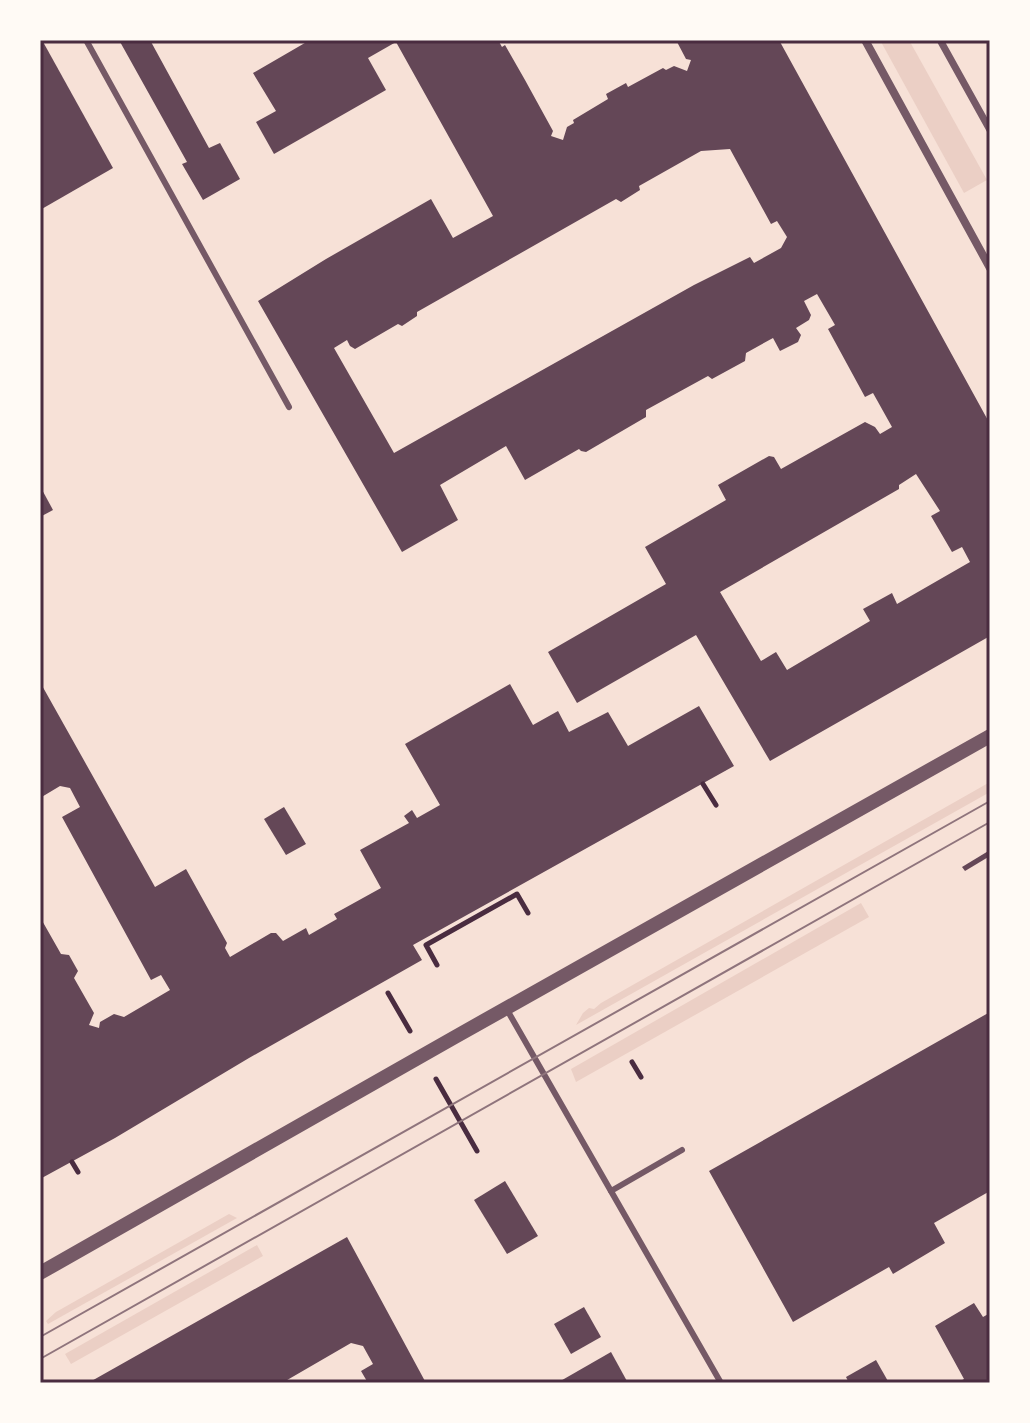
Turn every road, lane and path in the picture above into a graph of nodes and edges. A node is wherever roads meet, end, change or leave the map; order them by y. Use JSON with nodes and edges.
{"nodes":[{"id":1,"x":86,"y":40,"type":"edge"},
{"id":2,"x":865,"y":40,"type":"edge"},
{"id":3,"x":940,"y":40,"type":"edge"},
{"id":4,"x":990,"y":130,"type":"edge"},
{"id":5,"x":990,"y":268,"type":"edge"},
{"id":6,"x":289,"y":407,"type":"dead end"},
{"id":7,"x":990,"y":736,"type":"edge"},
{"id":8,"x":703,"y":784,"type":"dead end"},
{"id":9,"x":716,"y":805,"type":"dead end"},
{"id":10,"x":528,"y":913,"type":"dead end"},
{"id":11,"x":437,"y":965,"type":"dead end"},
{"id":12,"x":388,"y":993,"type":"dead end"},
{"id":13,"x":506,"y":1008,"type":"junction"},
{"id":14,"x":423,"y":1055,"type":"junction"},
{"id":15,"x":632,"y":1062,"type":"dead end"},
{"id":16,"x":641,"y":1077,"type":"dead end"},
{"id":17,"x":682,"y":1150,"type":"dead end"},
{"id":18,"x":477,"y":1151,"type":"dead end"},
{"id":19,"x":72,"y":1162,"type":"dead end"},
{"id":20,"x":78,"y":1172,"type":"dead end"},
{"id":21,"x":611,"y":1191,"type":"junction"},
{"id":22,"x":40,"y":1273,"type":"edge"},
{"id":23,"x":721,"y":1383,"type":"edge"}],
"edges":[{"from":1,"to":6,"type":"lane"},
{"from":2,"to":5,"type":"street"},
{"from":3,"to":4,"type":"street"},
{"from":7,"to":13,"type":"street"},
{"from":8,"to":9,"type":"path"},
{"from":10,"to":11,"type":"path"},
{"from":12,"to":14,"type":"path"},
{"from":13,"to":14,"type":"street"},
{"from":13,"to":21,"type":"lane"},
{"from":14,"to":18,"type":"path"},
{"from":14,"to":22,"type":"street"},
{"from":15,"to":16,"type":"path"},
{"from":17,"to":21,"type":"lane"},
{"from":19,"to":20,"type":"path"},
{"from":21,"to":23,"type":"lane"}]}
